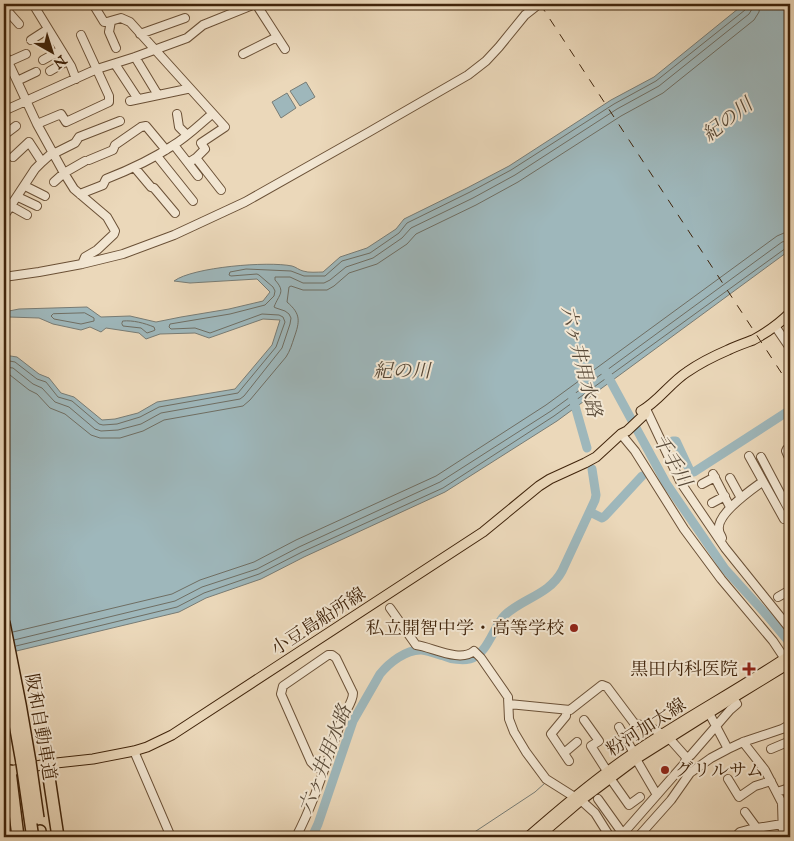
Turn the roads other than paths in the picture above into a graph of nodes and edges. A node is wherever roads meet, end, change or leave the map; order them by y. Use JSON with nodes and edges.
{"nodes":[{"id":1,"x":92,"y":4,"type":"edge"},
{"id":2,"x":255,"y":4,"type":"edge"},
{"id":3,"x":539,"y":4,"type":"edge"},
{"id":4,"x":240,"y":6,"type":"edge"},
{"id":5,"x":4,"y":7,"type":"edge"},
{"id":6,"x":36,"y":10,"type":"dead end"},
{"id":7,"x":185,"y":18,"type":"dead end"},
{"id":8,"x":112,"y":21,"type":"junction"},
{"id":9,"x":19,"y":24,"type":"dead end"},
{"id":10,"x":48,"y":29,"type":"junction"},
{"id":11,"x":140,"y":34,"type":"junction"},
{"id":12,"x":81,"y":35,"type":"dead end"},
{"id":13,"x":277,"y":37,"type":"junction"},
{"id":14,"x":31,"y":40,"type":"dead end"},
{"id":15,"x":116,"y":48,"type":"dead end"},
{"id":16,"x":285,"y":49,"type":"dead end"},
{"id":17,"x":61,"y":50,"type":"junction"},
{"id":18,"x":155,"y":50,"type":"junction"},
{"id":19,"x":4,"y":53,"type":"edge"},
{"id":20,"x":26,"y":54,"type":"dead end"},
{"id":21,"x":243,"y":54,"type":"dead end"},
{"id":22,"x":135,"y":58,"type":"junction"},
{"id":23,"x":43,"y":60,"type":"dead end"},
{"id":24,"x":67,"y":61,"type":"junction"},
{"id":25,"x":8,"y":62,"type":"junction"},
{"id":26,"x":115,"y":64,"type":"junction"},
{"id":27,"x":97,"y":69,"type":"junction"},
{"id":28,"x":50,"y":71,"type":"dead end"},
{"id":29,"x":36,"y":72,"type":"dead end"},
{"id":30,"x":76,"y":79,"type":"junction"},
{"id":31,"x":18,"y":81,"type":"junction"},
{"id":32,"x":187,"y":89,"type":"dead end"},
{"id":33,"x":158,"y":95,"type":"junction"},
{"id":34,"x":27,"y":101,"type":"junction"},
{"id":35,"x":4,"y":108,"type":"edge"},
{"id":36,"x":177,"y":114,"type":"dead end"},
{"id":37,"x":212,"y":114,"type":"junction"},
{"id":38,"x":120,"y":120,"type":"dead end"},
{"id":39,"x":38,"y":124,"type":"junction"},
{"id":40,"x":16,"y":126,"type":"dead end"},
{"id":41,"x":5,"y":131,"type":"edge"},
{"id":42,"x":187,"y":135,"type":"junction"},
{"id":43,"x":174,"y":145,"type":"junction"},
{"id":44,"x":166,"y":150,"type":"junction"},
{"id":45,"x":52,"y":153,"type":"junction"},
{"id":46,"x":157,"y":156,"type":"junction"},
{"id":47,"x":13,"y":157,"type":"dead end"},
{"id":48,"x":196,"y":158,"type":"junction"},
{"id":49,"x":42,"y":162,"type":"junction"},
{"id":50,"x":188,"y":163,"type":"junction"},
{"id":51,"x":135,"y":168,"type":"junction"},
{"id":52,"x":64,"y":173,"type":"junction"},
{"id":53,"x":198,"y":176,"type":"dead end"},
{"id":54,"x":54,"y":182,"type":"dead end"},
{"id":55,"x":25,"y":186,"type":"junction"},
{"id":56,"x":221,"y":190,"type":"dead end"},
{"id":57,"x":80,"y":194,"type":"junction"},
{"id":58,"x":18,"y":196,"type":"junction"},
{"id":59,"x":46,"y":196,"type":"dead end"},
{"id":60,"x":193,"y":200,"type":"dead end"},
{"id":61,"x":11,"y":206,"type":"junction"},
{"id":62,"x":37,"y":206,"type":"dead end"},
{"id":63,"x":175,"y":213,"type":"dead end"},
{"id":64,"x":27,"y":215,"type":"dead end"},
{"id":65,"x":4,"y":216,"type":"edge"},
{"id":66,"x":82,"y":264,"type":"junction"},
{"id":67,"x":4,"y":277,"type":"edge"},
{"id":68,"x":790,"y":313,"type":"edge"},
{"id":69,"x":775,"y":326,"type":"junction"},
{"id":70,"x":790,"y":348,"type":"edge"},
{"id":71,"x":644,"y":411,"type":"junction"},
{"id":72,"x":624,"y":431,"type":"junction"},
{"id":73,"x":790,"y":446,"type":"edge"},
{"id":74,"x":749,"y":456,"type":"dead end"},
{"id":75,"x":761,"y":457,"type":"dead end"},
{"id":76,"x":790,"y":460,"type":"edge"},
{"id":77,"x":730,"y":478,"type":"dead end"},
{"id":78,"x":762,"y":482,"type":"junction"},
{"id":79,"x":702,"y":484,"type":"dead end"},
{"id":80,"x":725,"y":496,"type":"junction"},
{"id":81,"x":741,"y":498,"type":"junction"},
{"id":82,"x":712,"y":503,"type":"dead end"},
{"id":83,"x":730,"y":507,"type":"junction"},
{"id":84,"x":788,"y":515,"type":"edge"},
{"id":85,"x":790,"y":526,"type":"edge"},
{"id":86,"x":730,"y":554,"type":"junction"},
{"id":87,"x":790,"y":590,"type":"edge"},
{"id":88,"x":778,"y":597,"type":"dead end"},
{"id":89,"x":390,"y":608,"type":"dead end"},
{"id":90,"x":4,"y":623,"type":"edge"},
{"id":91,"x":790,"y":630,"type":"edge"},
{"id":92,"x":789,"y":661,"type":"edge"},
{"id":93,"x":4,"y":662,"type":"edge"},
{"id":94,"x":507,"y":698,"type":"junction"},
{"id":95,"x":733,"y":698,"type":"junction"},
{"id":96,"x":566,"y":710,"type":"junction"},
{"id":97,"x":709,"y":713,"type":"junction"},
{"id":98,"x":584,"y":720,"type":"dead end"},
{"id":99,"x":790,"y":725,"type":"edge"},
{"id":100,"x":716,"y":726,"type":"junction"},
{"id":101,"x":619,"y":727,"type":"dead end"},
{"id":102,"x":666,"y":736,"type":"junction"},
{"id":103,"x":22,"y":737,"type":"junction"},
{"id":104,"x":790,"y":741,"type":"edge"},
{"id":105,"x":577,"y":742,"type":"dead end"},
{"id":106,"x":743,"y":742,"type":"junction"},
{"id":107,"x":728,"y":749,"type":"junction"},
{"id":108,"x":771,"y":749,"type":"dead end"},
{"id":109,"x":134,"y":750,"type":"junction"},
{"id":110,"x":564,"y":753,"type":"junction"},
{"id":111,"x":635,"y":756,"type":"junction"},
{"id":112,"x":569,"y":761,"type":"dead end"},
{"id":113,"x":685,"y":761,"type":"junction"},
{"id":114,"x":47,"y":764,"type":"junction"},
{"id":115,"x":323,"y":771,"type":"junction"},
{"id":116,"x":7,"y":772,"type":"edge"},
{"id":117,"x":690,"y":773,"type":"junction"},
{"id":118,"x":609,"y":774,"type":"junction"},
{"id":119,"x":728,"y":779,"type":"dead end"},
{"id":120,"x":771,"y":781,"type":"junction"},
{"id":121,"x":777,"y":792,"type":"junction"},
{"id":122,"x":657,"y":795,"type":"junction"},
{"id":123,"x":577,"y":799,"type":"junction"},
{"id":124,"x":598,"y":799,"type":"dead end"},
{"id":125,"x":790,"y":799,"type":"edge"},
{"id":126,"x":645,"y":809,"type":"junction"},
{"id":127,"x":749,"y":813,"type":"dead end"},
{"id":128,"x":782,"y":824,"type":"junction"},
{"id":129,"x":753,"y":828,"type":"junction"},
{"id":130,"x":36,"y":835,"type":"edge"},
{"id":131,"x":621,"y":836,"type":"edge"},
{"id":132,"x":18,"y":837,"type":"edge"},
{"id":133,"x":58,"y":837,"type":"edge"},
{"id":134,"x":171,"y":837,"type":"edge"},
{"id":135,"x":296,"y":837,"type":"edge"},
{"id":136,"x":528,"y":837,"type":"edge"},
{"id":137,"x":538,"y":837,"type":"edge"},
{"id":138,"x":610,"y":837,"type":"edge"},
{"id":139,"x":638,"y":837,"type":"edge"},
{"id":140,"x":735,"y":837,"type":"edge"},
{"id":141,"x":754,"y":837,"type":"edge"},
{"id":142,"x":783,"y":837,"type":"edge"}],
"edges":[{"from":1,"to":8,"type":"street"},
{"from":2,"to":4,"type":"street"},
{"from":2,"to":13,"type":"street"},
{"from":3,"to":66,"type":"street"},
{"from":4,"to":18,"type":"street"},
{"from":5,"to":9,"type":"street"},
{"from":6,"to":10,"type":"street"},
{"from":7,"to":11,"type":"street"},
{"from":8,"to":11,"type":"street"},
{"from":8,"to":15,"type":"street"},
{"from":10,"to":14,"type":"street"},
{"from":10,"to":17,"type":"street"},
{"from":11,"to":18,"type":"street"},
{"from":12,"to":27,"type":"street"},
{"from":13,"to":16,"type":"street"},
{"from":13,"to":21,"type":"street"},
{"from":17,"to":23,"type":"street"},
{"from":17,"to":24,"type":"street"},
{"from":18,"to":22,"type":"street"},
{"from":18,"to":37,"type":"street"},
{"from":19,"to":25,"type":"street"},
{"from":20,"to":25,"type":"street"},
{"from":22,"to":26,"type":"street"},
{"from":22,"to":33,"type":"street"},
{"from":24,"to":28,"type":"street"},
{"from":24,"to":30,"type":"street"},
{"from":25,"to":31,"type":"street"},
{"from":26,"to":27,"type":"street"},
{"from":26,"to":33,"type":"street"},
{"from":27,"to":30,"type":"street"},
{"from":27,"to":39,"type":"street"},
{"from":29,"to":31,"type":"street"},
{"from":30,"to":34,"type":"street"},
{"from":31,"to":34,"type":"street"},
{"from":32,"to":33,"type":"street"},
{"from":34,"to":35,"type":"street"},
{"from":34,"to":39,"type":"street"},
{"from":36,"to":42,"type":"street"},
{"from":37,"to":42,"type":"street"},
{"from":37,"to":48,"type":"street"},
{"from":38,"to":45,"type":"street"},
{"from":39,"to":45,"type":"street"},
{"from":40,"to":41,"type":"street"},
{"from":42,"to":43,"type":"street"},
{"from":43,"to":44,"type":"street"},
{"from":43,"to":50,"type":"street"},
{"from":44,"to":46,"type":"street"},
{"from":44,"to":52,"type":"street"},
{"from":45,"to":49,"type":"street"},
{"from":45,"to":52,"type":"street"},
{"from":46,"to":51,"type":"street"},
{"from":46,"to":60,"type":"street"},
{"from":47,"to":49,"type":"street"},
{"from":48,"to":50,"type":"street"},
{"from":48,"to":56,"type":"street"},
{"from":49,"to":55,"type":"street"},
{"from":50,"to":53,"type":"street"},
{"from":51,"to":57,"type":"street"},
{"from":51,"to":63,"type":"street"},
{"from":52,"to":54,"type":"street"},
{"from":52,"to":57,"type":"street"},
{"from":55,"to":58,"type":"street"},
{"from":55,"to":59,"type":"street"},
{"from":57,"to":66,"type":"street"},
{"from":58,"to":61,"type":"street"},
{"from":58,"to":62,"type":"street"},
{"from":61,"to":64,"type":"street"},
{"from":61,"to":65,"type":"street"},
{"from":66,"to":67,"type":"street"},
{"from":68,"to":69,"type":"main road","name":"小豆島船所線"},
{"from":69,"to":70,"type":"street"},
{"from":69,"to":71,"type":"main road","name":"小豆島船所線"},
{"from":71,"to":72,"type":"main road","name":"小豆島船所線"},
{"from":71,"to":86,"type":"street"},
{"from":72,"to":92,"type":"street"},
{"from":72,"to":109,"type":"main road","name":"小豆島船所線"},
{"from":73,"to":76,"type":"street"},
{"from":74,"to":78,"type":"street"},
{"from":75,"to":84,"type":"street"},
{"from":77,"to":81,"type":"street"},
{"from":78,"to":81,"type":"street"},
{"from":78,"to":84,"type":"street"},
{"from":79,"to":80,"type":"street"},
{"from":80,"to":82,"type":"street"},
{"from":80,"to":83,"type":"street"},
{"from":81,"to":83,"type":"street"},
{"from":83,"to":86,"type":"street"},
{"from":84,"to":85,"type":"street"},
{"from":86,"to":91,"type":"street"},
{"from":87,"to":88,"type":"street"},
{"from":89,"to":94,"type":"street"},
{"from":90,"to":103,"type":"highway","name":"阪和自動車道"},
{"from":92,"to":95,"type":"main road","name":"粉河加太線"},
{"from":92,"to":102,"type":"main road","name":"粉河加太線"},
{"from":93,"to":103,"type":"highway","name":"阪和自動車道"},
{"from":94,"to":96,"type":"street"},
{"from":94,"to":123,"type":"street"},
{"from":95,"to":97,"type":"main road","name":"粉河加太線"},
{"from":95,"to":100,"type":"street"},
{"from":96,"to":102,"type":"street"},
{"from":96,"to":110,"type":"street"},
{"from":97,"to":100,"type":"street"},
{"from":97,"to":102,"type":"main road","name":"粉河加太線"},
{"from":98,"to":118,"type":"street"},
{"from":99,"to":106,"type":"street"},
{"from":100,"to":107,"type":"street"},
{"from":100,"to":113,"type":"street"},
{"from":101,"to":111,"type":"street"},
{"from":102,"to":111,"type":"main road","name":"粉河加太線"},
{"from":102,"to":113,"type":"street"},
{"from":103,"to":130,"type":"highway","name":"阪和自動車道","bridge":true},
{"from":104,"to":108,"type":"street"},
{"from":105,"to":110,"type":"street"},
{"from":106,"to":107,"type":"street"},
{"from":106,"to":120,"type":"street"},
{"from":107,"to":117,"type":"street"},
{"from":109,"to":114,"type":"main road","name":"小豆島船所線"},
{"from":109,"to":134,"type":"street"},
{"from":110,"to":112,"type":"street"},
{"from":111,"to":118,"type":"main road","name":"粉河加太線"},
{"from":111,"to":122,"type":"street"},
{"from":113,"to":117,"type":"street"},
{"from":113,"to":122,"type":"street"},
{"from":114,"to":116,"type":"main road","name":"小豆島船所線"},
{"from":114,"to":133,"type":"highway"},
{"from":115,"to":115,"type":"street"},
{"from":115,"to":135,"type":"street"},
{"from":116,"to":132,"type":"highway"},
{"from":117,"to":139,"type":"street"},
{"from":118,"to":123,"type":"main road","name":"粉河加太線"},
{"from":118,"to":126,"type":"street"},
{"from":119,"to":120,"type":"street"},
{"from":120,"to":121,"type":"street"},
{"from":121,"to":125,"type":"street"},
{"from":121,"to":128,"type":"street"},
{"from":122,"to":126,"type":"street"},
{"from":123,"to":136,"type":"main road","name":"粉河加太線"},
{"from":123,"to":137,"type":"main road","name":"粉河加太線"},
{"from":123,"to":138,"type":"street"},
{"from":124,"to":131,"type":"street"},
{"from":126,"to":131,"type":"street"},
{"from":127,"to":129,"type":"street"},
{"from":128,"to":129,"type":"street"},
{"from":128,"to":142,"type":"street"},
{"from":129,"to":140,"type":"street"},
{"from":129,"to":141,"type":"street"}]}
